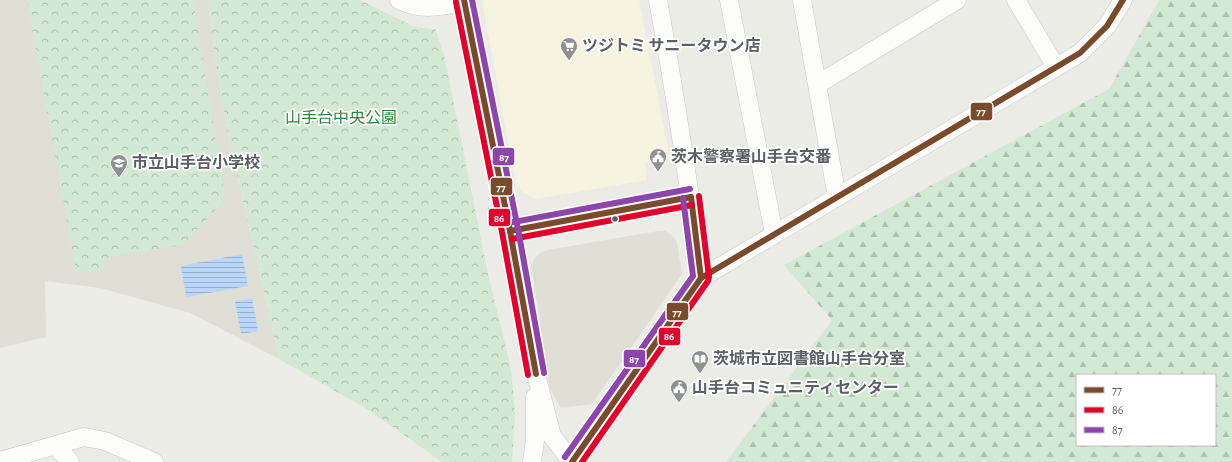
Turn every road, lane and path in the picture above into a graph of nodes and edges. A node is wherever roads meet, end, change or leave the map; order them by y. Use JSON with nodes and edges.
{"nodes":[{"id":1,"x":399,"y":0,"type":"edge"},
{"id":2,"x":464,"y":0,"type":"edge"},
{"id":3,"x":658,"y":0,"type":"edge"},
{"id":4,"x":729,"y":0,"type":"edge"},
{"id":5,"x":802,"y":0,"type":"edge"},
{"id":6,"x":957,"y":0,"type":"edge"},
{"id":7,"x":1016,"y":0,"type":"edge"},
{"id":8,"x":1123,"y":0,"type":"edge"},
{"id":9,"x":1056,"y":67,"type":"junction"},
{"id":10,"x":818,"y":84,"type":"junction"},
{"id":11,"x":691,"y":197,"type":"junction"},
{"id":12,"x":837,"y":197,"type":"junction"},
{"id":13,"x":510,"y":231,"type":"junction"},
{"id":14,"x":774,"y":234,"type":"junction"},
{"id":15,"x":701,"y":278,"type":"junction"},
{"id":16,"x":536,"y":374,"type":"junction"},
{"id":17,"x":56,"y":446,"type":"junction"},
{"id":18,"x":0,"y":461,"type":"edge"},
{"id":19,"x":70,"y":462,"type":"edge"},
{"id":20,"x":154,"y":462,"type":"edge"},
{"id":21,"x":532,"y":462,"type":"edge"},
{"id":22,"x":572,"y":462,"type":"edge"}],
"edges":[{"from":1,"to":2,"type":"street"},
{"from":2,"to":13,"type":"street"},
{"from":3,"to":11,"type":"street"},
{"from":4,"to":14,"type":"street"},
{"from":5,"to":10,"type":"street"},
{"from":6,"to":10,"type":"street"},
{"from":7,"to":9,"type":"street"},
{"from":8,"to":9,"type":"street"},
{"from":9,"to":12,"type":"street"},
{"from":10,"to":12,"type":"street"},
{"from":11,"to":13,"type":"street"},
{"from":11,"to":15,"type":"street"},
{"from":12,"to":14,"type":"street"},
{"from":13,"to":16,"type":"street"},
{"from":14,"to":15,"type":"street"},
{"from":15,"to":22,"type":"street"},
{"from":16,"to":21,"type":"street"},
{"from":16,"to":22,"type":"street"},
{"from":17,"to":18,"type":"street"},
{"from":17,"to":19,"type":"street"},
{"from":17,"to":20,"type":"street"}]}
